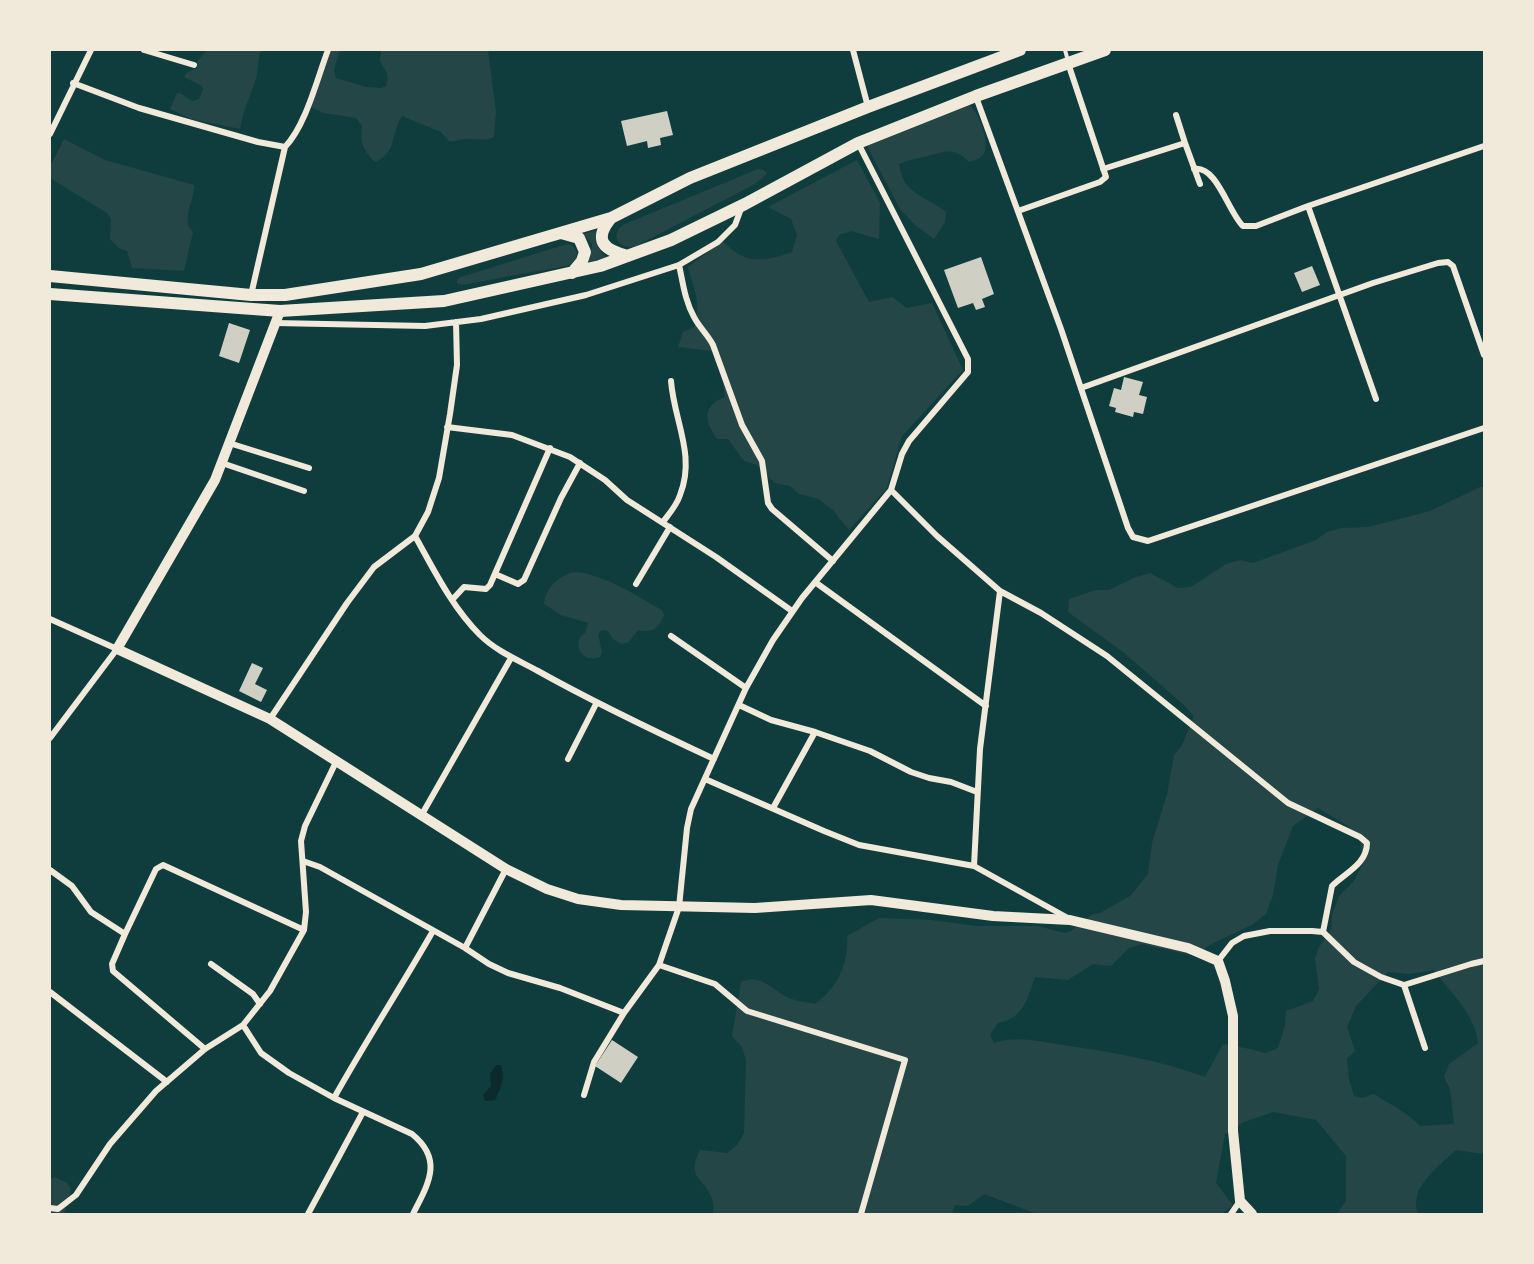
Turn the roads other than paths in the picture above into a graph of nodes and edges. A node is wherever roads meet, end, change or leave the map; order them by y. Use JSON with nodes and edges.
{"nodes":[{"id":1,"x":91,"y":50,"type":"edge"},
{"id":2,"x":144,"y":50,"type":"edge"},
{"id":3,"x":328,"y":50,"type":"edge"},
{"id":4,"x":853,"y":50,"type":"edge"},
{"id":5,"x":1020,"y":50,"type":"edge"},
{"id":6,"x":1105,"y":50,"type":"edge"},
{"id":7,"x":1066,"y":56,"type":"edge"},
{"id":8,"x":194,"y":65,"type":"dead end"},
{"id":9,"x":73,"y":83,"type":"junction"},
{"id":10,"x":976,"y":96,"type":"junction"},
{"id":11,"x":868,"y":106,"type":"junction"},
{"id":12,"x":1176,"y":115,"type":"dead end"},
{"id":13,"x":50,"y":134,"type":"edge"},
{"id":14,"x":858,"y":143,"type":"junction"},
{"id":15,"x":1185,"y":144,"type":"junction"},
{"id":16,"x":1485,"y":146,"type":"edge"},
{"id":17,"x":285,"y":147,"type":"junction"},
{"id":18,"x":1103,"y":169,"type":"junction"},
{"id":19,"x":1194,"y":169,"type":"junction"},
{"id":20,"x":1200,"y":184,"type":"dead end"},
{"id":21,"x":742,"y":206,"type":"junction"},
{"id":22,"x":1308,"y":206,"type":"junction"},
{"id":23,"x":1018,"y":210,"type":"junction"},
{"id":24,"x":611,"y":218,"type":"junction"},
{"id":25,"x":560,"y":233,"type":"junction"},
{"id":26,"x":628,"y":256,"type":"junction"},
{"id":27,"x":680,"y":265,"type":"junction"},
{"id":28,"x":572,"y":273,"type":"junction"},
{"id":29,"x":50,"y":276,"type":"edge"},
{"id":30,"x":50,"y":294,"type":"edge"},
{"id":31,"x":251,"y":295,"type":"junction"},
{"id":32,"x":1340,"y":296,"type":"junction"},
{"id":33,"x":278,"y":317,"type":"junction"},
{"id":34,"x":456,"y":322,"type":"junction"},
{"id":35,"x":1485,"y":355,"type":"edge"},
{"id":36,"x":670,"y":381,"type":"dead end"},
{"id":37,"x":1081,"y":388,"type":"junction"},
{"id":38,"x":1376,"y":399,"type":"dead end"},
{"id":39,"x":447,"y":427,"type":"junction"},
{"id":40,"x":1485,"y":428,"type":"edge"},
{"id":41,"x":229,"y":443,"type":"junction"},
{"id":42,"x":550,"y":448,"type":"junction"},
{"id":43,"x":222,"y":463,"type":"junction"},
{"id":44,"x":580,"y":463,"type":"junction"},
{"id":45,"x":309,"y":468,"type":"dead end"},
{"id":46,"x":891,"y":490,"type":"junction"},
{"id":47,"x":304,"y":491,"type":"dead end"},
{"id":48,"x":663,"y":522,"type":"junction"},
{"id":49,"x":670,"y":527,"type":"junction"},
{"id":50,"x":415,"y":536,"type":"junction"},
{"id":51,"x":833,"y":561,"type":"junction"},
{"id":52,"x":495,"y":574,"type":"junction"},
{"id":53,"x":815,"y":582,"type":"junction"},
{"id":54,"x":636,"y":584,"type":"dead end"},
{"id":55,"x":1000,"y":591,"type":"junction"},
{"id":56,"x":452,"y":600,"type":"junction"},
{"id":57,"x":792,"y":611,"type":"junction"},
{"id":58,"x":50,"y":619,"type":"edge"},
{"id":59,"x":671,"y":636,"type":"dead end"},
{"id":60,"x":117,"y":649,"type":"junction"},
{"id":61,"x":511,"y":658,"type":"junction"},
{"id":62,"x":746,"y":688,"type":"junction"},
{"id":63,"x":596,"y":704,"type":"junction"},
{"id":64,"x":739,"y":705,"type":"junction"},
{"id":65,"x":986,"y":706,"type":"junction"},
{"id":66,"x":270,"y":719,"type":"junction"},
{"id":67,"x":815,"y":732,"type":"junction"},
{"id":68,"x":50,"y":738,"type":"edge"},
{"id":69,"x":568,"y":759,"type":"dead end"},
{"id":70,"x":714,"y":759,"type":"junction"},
{"id":71,"x":336,"y":762,"type":"junction"},
{"id":72,"x":705,"y":778,"type":"junction"},
{"id":73,"x":977,"y":792,"type":"junction"},
{"id":74,"x":773,"y":808,"type":"junction"},
{"id":75,"x":421,"y":816,"type":"junction"},
{"id":76,"x":303,"y":861,"type":"junction"},
{"id":77,"x":974,"y":866,"type":"junction"},
{"id":78,"x":506,"y":869,"type":"junction"},
{"id":79,"x":50,"y":870,"type":"edge"},
{"id":80,"x":679,"y":907,"type":"junction"},
{"id":81,"x":1070,"y":920,"type":"junction"},
{"id":82,"x":304,"y":930,"type":"junction"},
{"id":83,"x":433,"y":931,"type":"junction"},
{"id":84,"x":1323,"y":932,"type":"junction"},
{"id":85,"x":126,"y":934,"type":"junction"},
{"id":86,"x":465,"y":948,"type":"junction"},
{"id":87,"x":1218,"y":961,"type":"junction"},
{"id":88,"x":1485,"y":962,"type":"edge"},
{"id":89,"x":211,"y":964,"type":"dead end"},
{"id":90,"x":659,"y":965,"type":"junction"},
{"id":91,"x":1404,"y":985,"type":"junction"},
{"id":92,"x":50,"y":992,"type":"edge"},
{"id":93,"x":260,"y":1004,"type":"junction"},
{"id":94,"x":624,"y":1013,"type":"junction"},
{"id":95,"x":243,"y":1025,"type":"junction"},
{"id":96,"x":1425,"y":1048,"type":"dead end"},
{"id":97,"x":205,"y":1049,"type":"junction"},
{"id":98,"x":167,"y":1082,"type":"junction"},
{"id":99,"x":584,"y":1095,"type":"dead end"},
{"id":100,"x":334,"y":1098,"type":"junction"},
{"id":101,"x":363,"y":1112,"type":"junction"},
{"id":102,"x":1240,"y":1201,"type":"junction"},
{"id":103,"x":50,"y":1208,"type":"edge"},
{"id":104,"x":308,"y":1215,"type":"edge"},
{"id":105,"x":413,"y":1215,"type":"edge"},
{"id":106,"x":861,"y":1215,"type":"edge"},
{"id":107,"x":1231,"y":1215,"type":"edge"},
{"id":108,"x":1252,"y":1215,"type":"edge"}],
"edges":[{"from":1,"to":9,"type":"street"},
{"from":2,"to":8,"type":"street"},
{"from":3,"to":17,"type":"street"},
{"from":4,"to":11,"type":"street"},
{"from":5,"to":11,"type":"highway"},
{"from":6,"to":7,"type":"highway"},
{"from":7,"to":10,"type":"highway"},
{"from":7,"to":18,"type":"street"},
{"from":9,"to":13,"type":"street"},
{"from":9,"to":17,"type":"street"},
{"from":10,"to":14,"type":"highway"},
{"from":10,"to":23,"type":"street"},
{"from":11,"to":24,"type":"highway"},
{"from":12,"to":15,"type":"street"},
{"from":14,"to":21,"type":"highway"},
{"from":14,"to":46,"type":"street"},
{"from":15,"to":18,"type":"street"},
{"from":15,"to":19,"type":"street"},
{"from":16,"to":22,"type":"street"},
{"from":17,"to":31,"type":"street"},
{"from":18,"to":23,"type":"street"},
{"from":19,"to":20,"type":"street"},
{"from":19,"to":22,"type":"street"},
{"from":21,"to":26,"type":"highway"},
{"from":21,"to":27,"type":"street"},
{"from":22,"to":32,"type":"street"},
{"from":23,"to":37,"type":"street"},
{"from":24,"to":25,"type":"highway"},
{"from":24,"to":26,"type":"highway"},
{"from":25,"to":28,"type":"highway"},
{"from":25,"to":31,"type":"highway"},
{"from":26,"to":28,"type":"highway"},
{"from":27,"to":34,"type":"street"},
{"from":27,"to":51,"type":"street"},
{"from":28,"to":33,"type":"highway"},
{"from":29,"to":31,"type":"highway"},
{"from":30,"to":33,"type":"highway"},
{"from":32,"to":35,"type":"street"},
{"from":32,"to":37,"type":"street"},
{"from":32,"to":38,"type":"street"},
{"from":33,"to":34,"type":"street"},
{"from":33,"to":41,"type":"main road"},
{"from":34,"to":39,"type":"street"},
{"from":36,"to":48,"type":"street"},
{"from":37,"to":40,"type":"street"},
{"from":39,"to":42,"type":"street"},
{"from":39,"to":50,"type":"street"},
{"from":41,"to":43,"type":"main road"},
{"from":41,"to":45,"type":"street"},
{"from":42,"to":44,"type":"street"},
{"from":42,"to":52,"type":"street"},
{"from":43,"to":47,"type":"street"},
{"from":43,"to":60,"type":"main road"},
{"from":44,"to":48,"type":"street"},
{"from":44,"to":52,"type":"street"},
{"from":46,"to":51,"type":"street"},
{"from":46,"to":55,"type":"street"},
{"from":48,"to":49,"type":"street"},
{"from":49,"to":54,"type":"street"},
{"from":49,"to":57,"type":"street"},
{"from":50,"to":56,"type":"street"},
{"from":50,"to":66,"type":"street"},
{"from":51,"to":53,"type":"street"},
{"from":52,"to":56,"type":"street"},
{"from":53,"to":57,"type":"street"},
{"from":53,"to":65,"type":"street"},
{"from":55,"to":65,"type":"street"},
{"from":55,"to":84,"type":"street"},
{"from":56,"to":61,"type":"street"},
{"from":57,"to":62,"type":"street"},
{"from":58,"to":60,"type":"street"},
{"from":59,"to":62,"type":"street"},
{"from":60,"to":66,"type":"main road"},
{"from":60,"to":68,"type":"street"},
{"from":61,"to":63,"type":"street"},
{"from":61,"to":75,"type":"street"},
{"from":62,"to":64,"type":"street"},
{"from":63,"to":69,"type":"street"},
{"from":63,"to":70,"type":"street"},
{"from":64,"to":67,"type":"street"},
{"from":64,"to":70,"type":"street"},
{"from":65,"to":73,"type":"street"},
{"from":66,"to":71,"type":"main road"},
{"from":67,"to":73,"type":"street"},
{"from":67,"to":74,"type":"street"},
{"from":70,"to":72,"type":"street"},
{"from":71,"to":75,"type":"main road"},
{"from":71,"to":76,"type":"street"},
{"from":72,"to":74,"type":"street"},
{"from":72,"to":80,"type":"street"},
{"from":73,"to":77,"type":"street"},
{"from":74,"to":77,"type":"street"},
{"from":75,"to":78,"type":"main road"},
{"from":76,"to":82,"type":"street"},
{"from":76,"to":83,"type":"street"},
{"from":77,"to":81,"type":"street"},
{"from":78,"to":80,"type":"main road"},
{"from":78,"to":86,"type":"street"},
{"from":79,"to":85,"type":"street"},
{"from":80,"to":81,"type":"main road"},
{"from":80,"to":90,"type":"street"},
{"from":81,"to":87,"type":"main road"},
{"from":82,"to":85,"type":"street"},
{"from":82,"to":93,"type":"street"},
{"from":83,"to":86,"type":"street"},
{"from":83,"to":100,"type":"street"},
{"from":84,"to":87,"type":"street"},
{"from":84,"to":91,"type":"street"},
{"from":85,"to":97,"type":"street"},
{"from":86,"to":94,"type":"street"},
{"from":87,"to":102,"type":"main road"},
{"from":88,"to":91,"type":"street"},
{"from":89,"to":93,"type":"street"},
{"from":90,"to":94,"type":"street"},
{"from":90,"to":106,"type":"street"},
{"from":91,"to":96,"type":"street"},
{"from":92,"to":98,"type":"street"},
{"from":93,"to":95,"type":"street"},
{"from":94,"to":99,"type":"street"},
{"from":95,"to":97,"type":"street"},
{"from":95,"to":100,"type":"street"},
{"from":97,"to":98,"type":"street"},
{"from":98,"to":103,"type":"street"},
{"from":100,"to":101,"type":"street"},
{"from":101,"to":104,"type":"street"},
{"from":101,"to":105,"type":"street"},
{"from":102,"to":107,"type":"street"},
{"from":102,"to":108,"type":"main road"}]}
